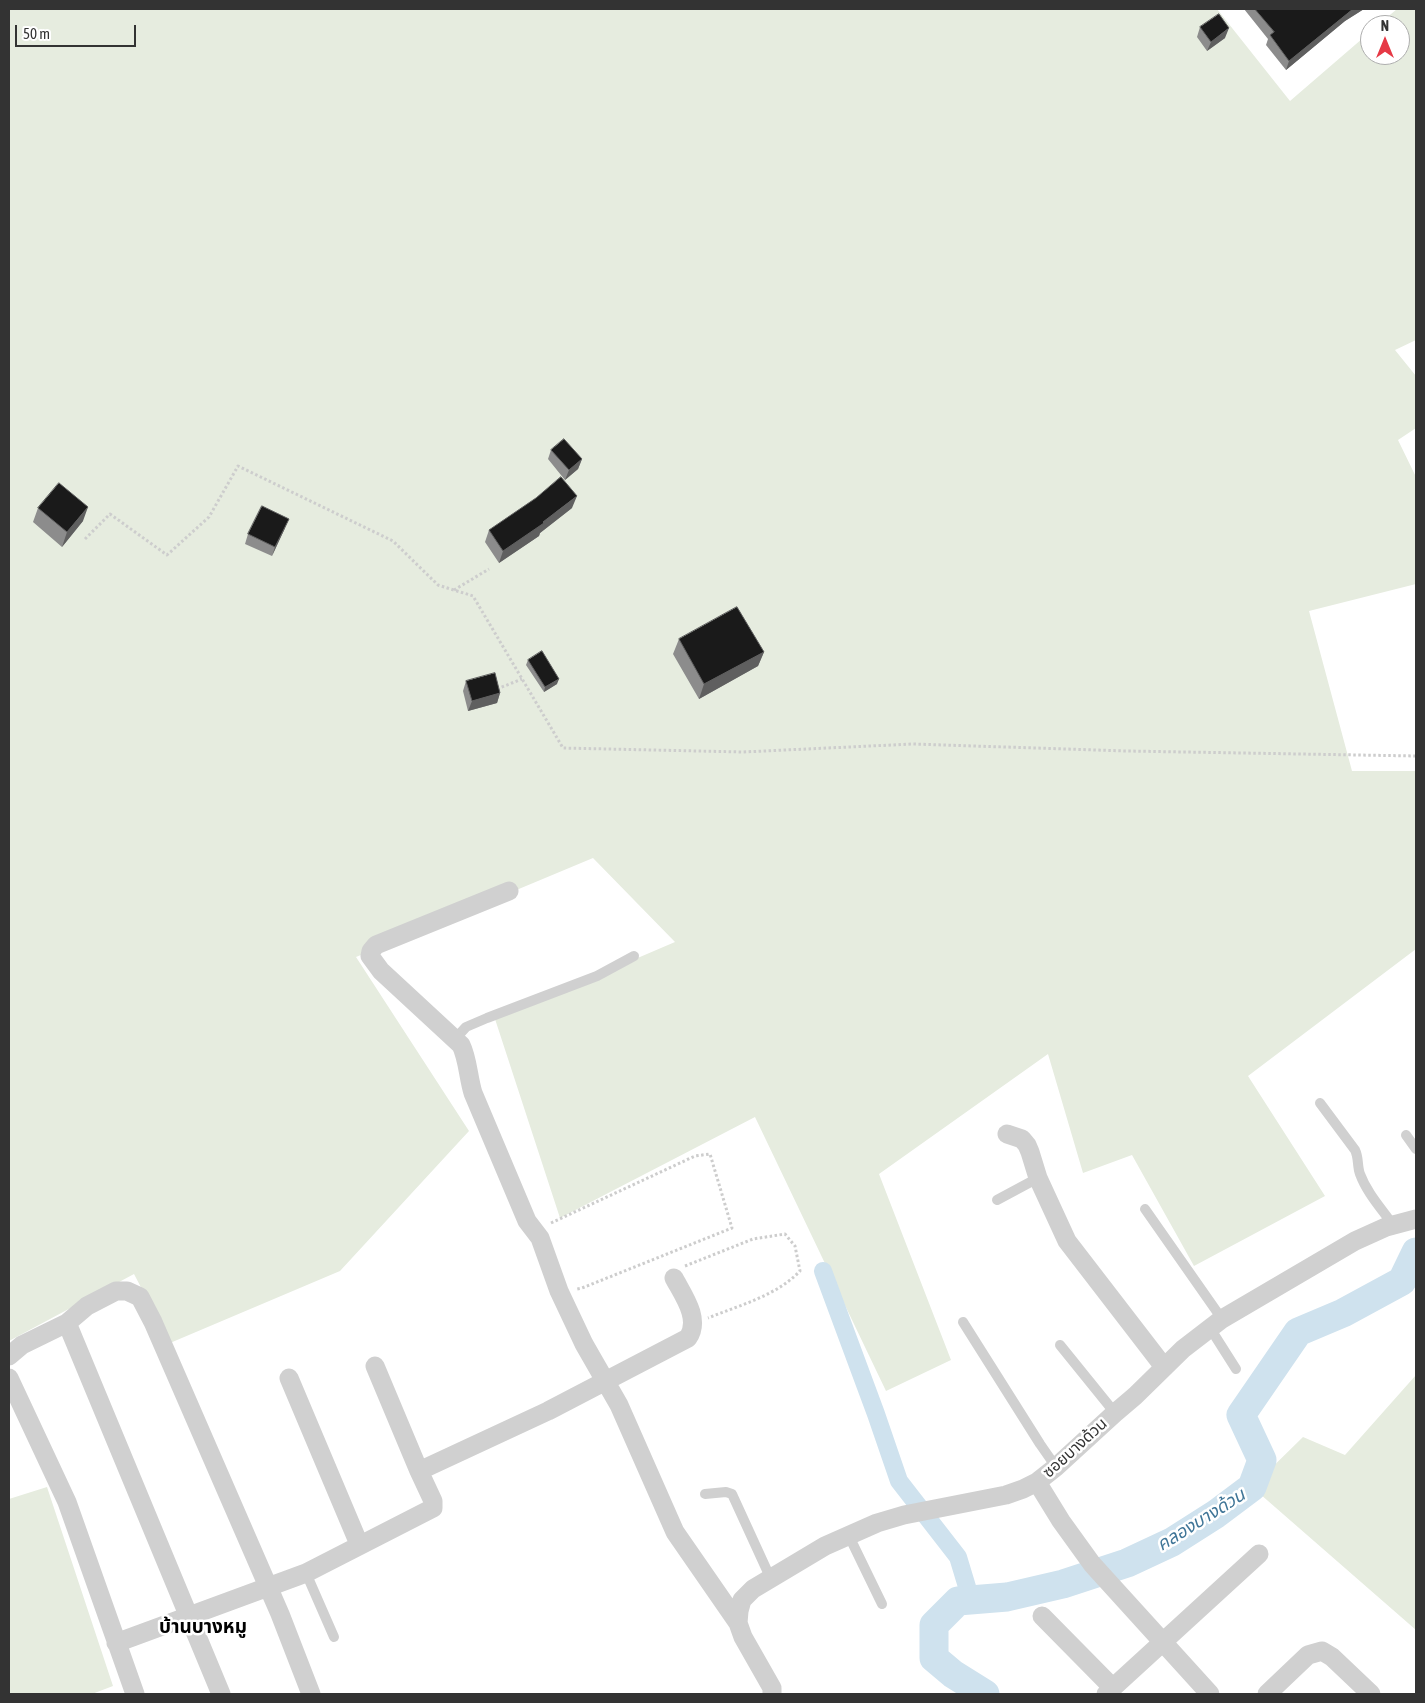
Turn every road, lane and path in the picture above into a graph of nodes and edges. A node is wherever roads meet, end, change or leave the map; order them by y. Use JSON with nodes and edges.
{"nodes":[{"id":1,"x":85,"y":539,"type":"dead end"},
{"id":2,"x":489,"y":570,"type":"dead end"},
{"id":3,"x":454,"y":590,"type":"junction"},
{"id":4,"x":522,"y":679,"type":"junction"},
{"id":5,"x":494,"y":691,"type":"edge"},
{"id":6,"x":1416,"y":756,"type":"edge"},
{"id":7,"x":509,"y":891,"type":"dead end"},
{"id":8,"x":634,"y":956,"type":"dead end"},
{"id":9,"x":455,"y":1039,"type":"junction"},
{"id":10,"x":1320,"y":1103,"type":"dead end"},
{"id":11,"x":1007,"y":1134,"type":"dead end"},
{"id":12,"x":1406,"y":1135,"type":"dead end"},
{"id":13,"x":1416,"y":1149,"type":"edge"},
{"id":14,"x":1038,"y":1178,"type":"junction"},
{"id":15,"x":997,"y":1200,"type":"dead end"},
{"id":16,"x":1145,"y":1209,"type":"dead end"},
{"id":17,"x":1405,"y":1222,"type":"edge"},
{"id":18,"x":554,"y":1230,"type":"dead end"},
{"id":19,"x":674,"y":1278,"type":"joint"},
{"id":20,"x":573,"y":1281,"type":"dead end"},
{"id":21,"x":963,"y":1322,"type":"dead end"},
{"id":22,"x":67,"y":1323,"type":"junction"},
{"id":23,"x":693,"y":1324,"type":"junction"},
{"id":24,"x":1216,"y":1324,"type":"junction"},
{"id":25,"x":1060,"y":1344,"type":"dead end"},
{"id":26,"x":9,"y":1356,"type":"edge"},
{"id":27,"x":375,"y":1366,"type":"dead end"},
{"id":28,"x":1164,"y":1367,"type":"junction"},
{"id":29,"x":1236,"y":1368,"type":"dead end"},
{"id":30,"x":9,"y":1378,"type":"edge"},
{"id":31,"x":289,"y":1378,"type":"dead end"},
{"id":32,"x":604,"y":1380,"type":"junction"},
{"id":33,"x":1114,"y":1413,"type":"junction"},
{"id":34,"x":1056,"y":1467,"type":"junction"},
{"id":35,"x":419,"y":1471,"type":"junction"},
{"id":36,"x":1037,"y":1482,"type":"junction"},
{"id":37,"x":705,"y":1494,"type":"dead end"},
{"id":38,"x":848,"y":1534,"type":"junction"},
{"id":39,"x":359,"y":1544,"type":"junction"},
{"id":40,"x":1260,"y":1554,"type":"dead end"},
{"id":41,"x":300,"y":1575,"type":"junction"},
{"id":42,"x":770,"y":1577,"type":"junction"},
{"id":43,"x":271,"y":1587,"type":"junction"},
{"id":44,"x":882,"y":1604,"type":"dead end"},
{"id":45,"x":1042,"y":1616,"type":"dead end"},
{"id":46,"x":188,"y":1617,"type":"junction"},
{"id":47,"x":738,"y":1623,"type":"junction"},
{"id":48,"x":334,"y":1637,"type":"dead end"},
{"id":49,"x":116,"y":1643,"type":"junction"},
{"id":50,"x":1163,"y":1644,"type":"junction"},
{"id":51,"x":1110,"y":1691,"type":"edge"},
{"id":52,"x":135,"y":1694,"type":"edge"},
{"id":53,"x":221,"y":1694,"type":"edge"},
{"id":54,"x":311,"y":1694,"type":"edge"},
{"id":55,"x":772,"y":1694,"type":"edge"},
{"id":56,"x":1210,"y":1694,"type":"edge"},
{"id":57,"x":1266,"y":1694,"type":"edge"},
{"id":58,"x":1371,"y":1694,"type":"edge"}],
"edges":[{"from":1,"to":3,"type":"path"},
{"from":2,"to":3,"type":"path"},
{"from":3,"to":4,"type":"path"},
{"from":4,"to":5,"type":"path"},
{"from":4,"to":6,"type":"path"},
{"from":7,"to":9,"type":"street"},
{"from":8,"to":9,"type":"lane"},
{"from":9,"to":32,"type":"street"},
{"from":10,"to":17,"type":"lane"},
{"from":11,"to":14,"type":"street"},
{"from":12,"to":13,"type":"lane"},
{"from":14,"to":15,"type":"lane"},
{"from":14,"to":28,"type":"street"},
{"from":16,"to":24,"type":"lane"},
{"from":17,"to":24,"type":"street","name":"ซอยบางด้วน"},
{"from":18,"to":20,"type":"path"},
{"from":19,"to":23,"type":"street"},
{"from":19,"to":23,"type":"path"},
{"from":21,"to":34,"type":"lane"},
{"from":22,"to":26,"type":"street"},
{"from":22,"to":43,"type":"street"},
{"from":22,"to":46,"type":"street"},
{"from":23,"to":32,"type":"street"},
{"from":24,"to":28,"type":"street","name":"ซอยบางด้วน"},
{"from":24,"to":29,"type":"lane"},
{"from":25,"to":33,"type":"lane"},
{"from":27,"to":35,"type":"street"},
{"from":28,"to":33,"type":"street","name":"ซอยบางด้วน"},
{"from":30,"to":49,"type":"street"},
{"from":31,"to":39,"type":"street"},
{"from":32,"to":35,"type":"street"},
{"from":32,"to":47,"type":"street"},
{"from":33,"to":34,"type":"street","name":"ซอยบางด้วน"},
{"from":34,"to":36,"type":"street","name":"ซอยบางด้วน"},
{"from":35,"to":39,"type":"street"},
{"from":36,"to":38,"type":"street","name":"ซอยบางด้วน"},
{"from":36,"to":50,"type":"street"},
{"from":37,"to":42,"type":"lane"},
{"from":38,"to":42,"type":"street","name":"ซอยบางด้วน"},
{"from":38,"to":44,"type":"lane"},
{"from":39,"to":41,"type":"street"},
{"from":40,"to":50,"type":"street"},
{"from":41,"to":43,"type":"street"},
{"from":41,"to":48,"type":"lane"},
{"from":42,"to":47,"type":"street","name":"ซอยบางด้วน"},
{"from":43,"to":46,"type":"street"},
{"from":43,"to":54,"type":"street"},
{"from":45,"to":51,"type":"street"},
{"from":46,"to":49,"type":"street"},
{"from":46,"to":53,"type":"street"},
{"from":47,"to":55,"type":"street"},
{"from":49,"to":52,"type":"street"},
{"from":50,"to":51,"type":"street"},
{"from":50,"to":56,"type":"street"},
{"from":57,"to":58,"type":"street"}]}
